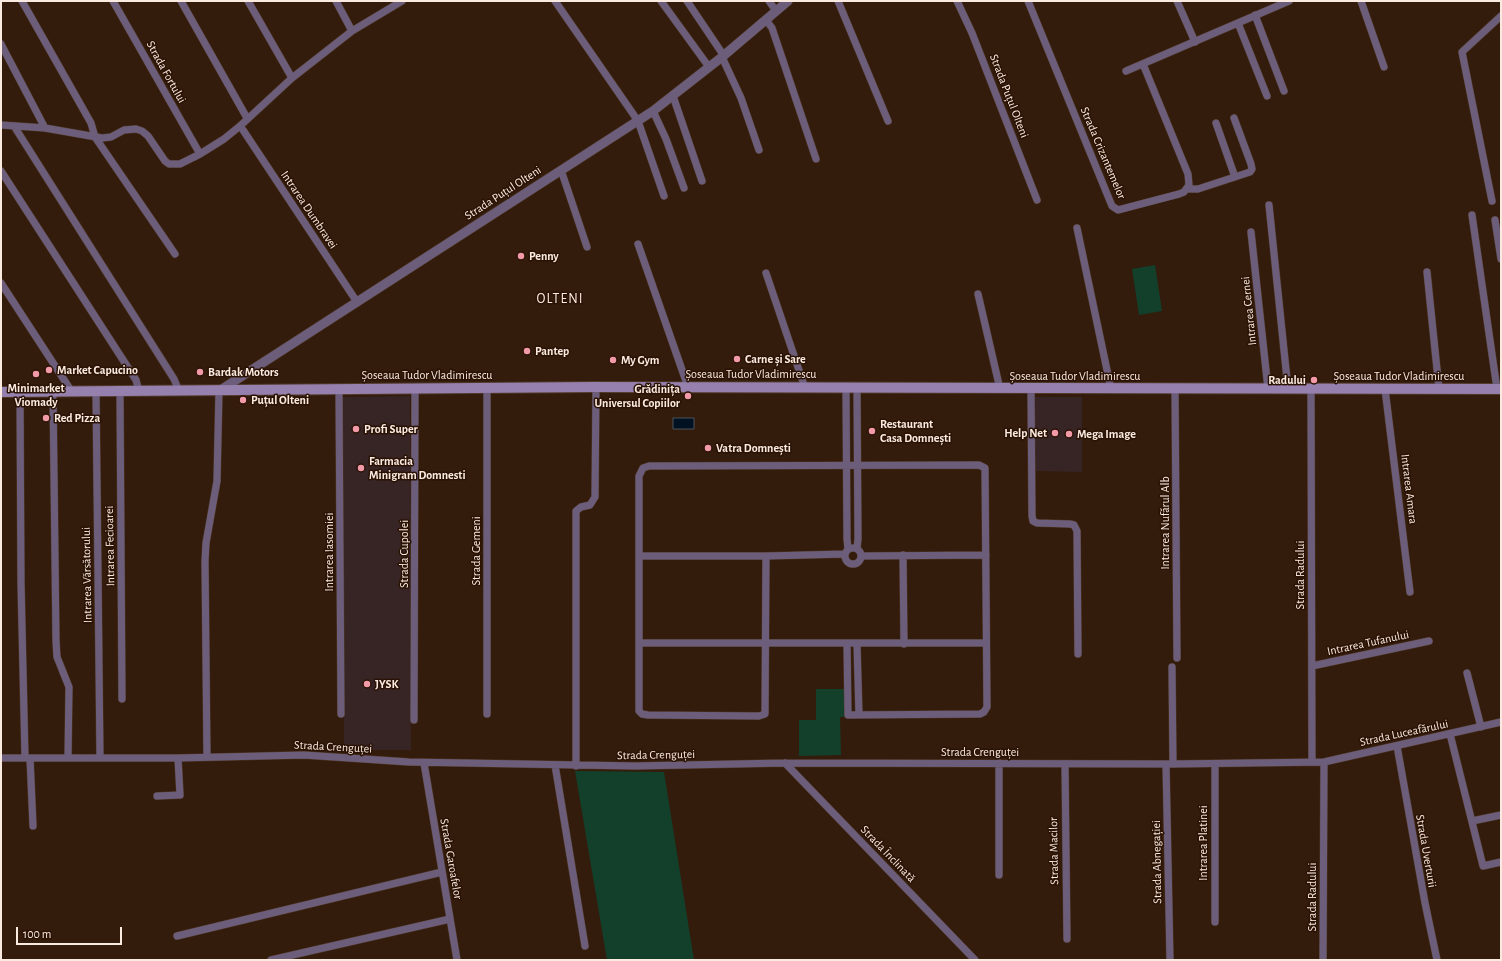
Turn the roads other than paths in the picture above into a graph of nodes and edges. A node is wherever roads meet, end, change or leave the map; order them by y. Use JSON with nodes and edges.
{"nodes":[{"id":1,"x":22,"y":1,"type":"edge"},
{"id":2,"x":113,"y":1,"type":"edge"},
{"id":3,"x":181,"y":1,"type":"edge"},
{"id":4,"x":248,"y":1,"type":"edge"},
{"id":5,"x":336,"y":1,"type":"edge"},
{"id":6,"x":555,"y":1,"type":"edge"},
{"id":7,"x":661,"y":1,"type":"edge"},
{"id":8,"x":687,"y":1,"type":"edge"},
{"id":9,"x":769,"y":1,"type":"edge"},
{"id":10,"x":788,"y":1,"type":"edge"},
{"id":11,"x":838,"y":1,"type":"edge"},
{"id":12,"x":958,"y":1,"type":"edge"},
{"id":13,"x":1028,"y":1,"type":"edge"},
{"id":14,"x":1177,"y":1,"type":"edge"},
{"id":15,"x":1289,"y":1,"type":"edge"},
{"id":16,"x":1361,"y":1,"type":"edge"},
{"id":17,"x":400,"y":2,"type":"edge"},
{"id":18,"x":776,"y":11,"type":"junction"},
{"id":19,"x":1255,"y":15,"type":"junction"},
{"id":20,"x":1501,"y":16,"type":"edge"},
{"id":21,"x":766,"y":20,"type":"junction"},
{"id":22,"x":1238,"y":23,"type":"junction"},
{"id":23,"x":352,"y":31,"type":"junction"},
{"id":24,"x":1195,"y":42,"type":"junction"},
{"id":25,"x":1,"y":44,"type":"edge"},
{"id":26,"x":723,"y":56,"type":"junction"},
{"id":27,"x":1143,"y":64,"type":"junction"},
{"id":28,"x":709,"y":67,"type":"junction"},
{"id":29,"x":1384,"y":67,"type":"dead end"},
{"id":30,"x":1126,"y":71,"type":"dead end"},
{"id":31,"x":292,"y":78,"type":"junction"},
{"id":32,"x":1284,"y":91,"type":"dead end"},
{"id":33,"x":673,"y":96,"type":"junction"},
{"id":34,"x":1267,"y":96,"type":"dead end"},
{"id":35,"x":653,"y":111,"type":"junction"},
{"id":36,"x":247,"y":118,"type":"junction"},
{"id":37,"x":1234,"y":118,"type":"dead end"},
{"id":38,"x":638,"y":121,"type":"junction"},
{"id":39,"x":888,"y":121,"type":"dead end"},
{"id":40,"x":1216,"y":123,"type":"dead end"},
{"id":41,"x":1,"y":124,"type":"edge"},
{"id":42,"x":14,"y":126,"type":"junction"},
{"id":43,"x":45,"y":128,"type":"junction"},
{"id":44,"x":243,"y":130,"type":"dead end"},
{"id":45,"x":95,"y":137,"type":"junction"},
{"id":46,"x":759,"y":150,"type":"dead end"},
{"id":47,"x":200,"y":154,"type":"junction"},
{"id":48,"x":816,"y":159,"type":"dead end"},
{"id":49,"x":561,"y":170,"type":"junction"},
{"id":50,"x":1,"y":171,"type":"edge"},
{"id":51,"x":1235,"y":177,"type":"junction"},
{"id":52,"x":702,"y":181,"type":"dead end"},
{"id":53,"x":684,"y":188,"type":"dead end"},
{"id":54,"x":1187,"y":189,"type":"junction"},
{"id":55,"x":664,"y":196,"type":"dead end"},
{"id":56,"x":1037,"y":200,"type":"dead end"},
{"id":57,"x":1492,"y":201,"type":"dead end"},
{"id":58,"x":1269,"y":205,"type":"dead end"},
{"id":59,"x":1472,"y":215,"type":"dead end"},
{"id":60,"x":1495,"y":220,"type":"dead end"},
{"id":61,"x":1077,"y":228,"type":"dead end"},
{"id":62,"x":1251,"y":232,"type":"dead end"},
{"id":63,"x":638,"y":244,"type":"dead end"},
{"id":64,"x":587,"y":247,"type":"dead end"},
{"id":65,"x":175,"y":254,"type":"dead end"},
{"id":66,"x":1501,"y":259,"type":"edge"},
{"id":67,"x":1428,"y":272,"type":"dead end"},
{"id":68,"x":766,"y":273,"type":"dead end"},
{"id":69,"x":1,"y":283,"type":"edge"},
{"id":70,"x":978,"y":294,"type":"dead end"},
{"id":71,"x":356,"y":302,"type":"junction"},
{"id":72,"x":596,"y":387,"type":"junction"},
{"id":73,"x":688,"y":387,"type":"junction"},
{"id":74,"x":339,"y":388,"type":"junction"},
{"id":75,"x":415,"y":388,"type":"junction"},
{"id":76,"x":487,"y":388,"type":"junction"},
{"id":77,"x":805,"y":388,"type":"junction"},
{"id":78,"x":846,"y":388,"type":"junction"},
{"id":79,"x":857,"y":388,"type":"junction"},
{"id":80,"x":1175,"y":388,"type":"junction"},
{"id":81,"x":1268,"y":388,"type":"junction"},
{"id":82,"x":1000,"y":389,"type":"junction"},
{"id":83,"x":1031,"y":389,"type":"junction"},
{"id":84,"x":1111,"y":389,"type":"junction"},
{"id":85,"x":1288,"y":389,"type":"junction"},
{"id":86,"x":1311,"y":389,"type":"junction"},
{"id":87,"x":1385,"y":389,"type":"junction"},
{"id":88,"x":1439,"y":389,"type":"junction"},
{"id":89,"x":1499,"y":389,"type":"edge"},
{"id":90,"x":179,"y":391,"type":"junction"},
{"id":91,"x":219,"y":391,"type":"junction"},
{"id":92,"x":1,"y":392,"type":"edge"},
{"id":93,"x":20,"y":392,"type":"junction"},
{"id":94,"x":53,"y":392,"type":"junction"},
{"id":95,"x":72,"y":392,"type":"junction"},
{"id":96,"x":96,"y":392,"type":"junction"},
{"id":97,"x":120,"y":392,"type":"junction"},
{"id":98,"x":139,"y":392,"type":"junction"},
{"id":99,"x":847,"y":466,"type":"junction"},
{"id":100,"x":858,"y":466,"type":"junction"},
{"id":101,"x":847,"y":507,"type":"junction"},
{"id":102,"x":858,"y":507,"type":"junction"},
{"id":103,"x":857,"y":548,"type":"junction"},
{"id":104,"x":847,"y":552,"type":"junction"},
{"id":105,"x":903,"y":555,"type":"junction"},
{"id":106,"x":986,"y":555,"type":"junction"},
{"id":107,"x":639,"y":556,"type":"junction"},
{"id":108,"x":766,"y":556,"type":"junction"},
{"id":109,"x":862,"y":556,"type":"junction"},
{"id":110,"x":1410,"y":592,"type":"dead end"},
{"id":111,"x":1429,"y":641,"type":"dead end"},
{"id":112,"x":639,"y":643,"type":"junction"},
{"id":113,"x":765,"y":644,"type":"junction"},
{"id":114,"x":847,"y":644,"type":"junction"},
{"id":115,"x":857,"y":644,"type":"junction"},
{"id":116,"x":904,"y":644,"type":"junction"},
{"id":117,"x":986,"y":644,"type":"junction"},
{"id":118,"x":1078,"y":654,"type":"dead end"},
{"id":119,"x":1177,"y":658,"type":"dead end"},
{"id":120,"x":1172,"y":666,"type":"dead end"},
{"id":121,"x":1312,"y":666,"type":"junction"},
{"id":122,"x":1467,"y":673,"type":"dead end"},
{"id":123,"x":122,"y":699,"type":"dead end"},
{"id":124,"x":341,"y":714,"type":"dead end"},
{"id":125,"x":487,"y":714,"type":"dead end"},
{"id":126,"x":858,"y":715,"type":"junction"},
{"id":127,"x":414,"y":720,"type":"dead end"},
{"id":128,"x":1501,"y":722,"type":"edge"},
{"id":129,"x":1481,"y":727,"type":"junction"},
{"id":130,"x":1450,"y":734,"type":"junction"},
{"id":131,"x":1397,"y":746,"type":"junction"},
{"id":132,"x":207,"y":757,"type":"junction"},
{"id":133,"x":1,"y":758,"type":"edge"},
{"id":134,"x":28,"y":758,"type":"junction"},
{"id":135,"x":68,"y":758,"type":"junction"},
{"id":136,"x":100,"y":758,"type":"junction"},
{"id":137,"x":178,"y":758,"type":"junction"},
{"id":138,"x":424,"y":762,"type":"junction"},
{"id":139,"x":1312,"y":762,"type":"junction"},
{"id":140,"x":1324,"y":762,"type":"junction"},
{"id":141,"x":785,"y":763,"type":"junction"},
{"id":142,"x":998,"y":763,"type":"junction"},
{"id":143,"x":1065,"y":764,"type":"junction"},
{"id":144,"x":1170,"y":764,"type":"junction"},
{"id":145,"x":1215,"y":764,"type":"junction"},
{"id":146,"x":555,"y":765,"type":"junction"},
{"id":147,"x":576,"y":766,"type":"junction"},
{"id":148,"x":157,"y":796,"type":"dead end"},
{"id":149,"x":1501,"y":815,"type":"edge"},
{"id":150,"x":1472,"y":821,"type":"junction"},
{"id":151,"x":33,"y":826,"type":"dead end"},
{"id":152,"x":1501,"y":862,"type":"edge"},
{"id":153,"x":442,"y":872,"type":"junction"},
{"id":154,"x":999,"y":875,"type":"dead end"},
{"id":155,"x":450,"y":919,"type":"junction"},
{"id":156,"x":1215,"y":922,"type":"dead end"},
{"id":157,"x":177,"y":936,"type":"dead end"},
{"id":158,"x":1067,"y":939,"type":"dead end"},
{"id":159,"x":585,"y":946,"type":"dead end"},
{"id":160,"x":271,"y":960,"type":"edge"},
{"id":161,"x":457,"y":960,"type":"edge"},
{"id":162,"x":975,"y":960,"type":"edge"},
{"id":163,"x":1170,"y":960,"type":"edge"},
{"id":164,"x":1324,"y":960,"type":"edge"},
{"id":165,"x":1437,"y":960,"type":"edge"}],
"edges":[{"from":1,"to":45,"type":"street"},
{"from":2,"to":47,"type":"street","name":"Strada Fortului"},
{"from":3,"to":36,"type":"street"},
{"from":4,"to":31,"type":"street"},
{"from":5,"to":23,"type":"street"},
{"from":6,"to":38,"type":"street"},
{"from":7,"to":28,"type":"street"},
{"from":8,"to":26,"type":"street"},
{"from":9,"to":18,"type":"street"},
{"from":10,"to":18,"type":"street","name":"Strada Puțul Olteni"},
{"from":11,"to":39,"type":"street"},
{"from":12,"to":56,"type":"street","name":"Strada Puțul Olteni"},
{"from":13,"to":54,"type":"street","name":"Strada Crizantemelor"},
{"from":14,"to":24,"type":"street"},
{"from":15,"to":19,"type":"street"},
{"from":16,"to":29,"type":"street"},
{"from":17,"to":23,"type":"street"},
{"from":18,"to":21,"type":"street","name":"Strada Puțul Olteni"},
{"from":19,"to":22,"type":"street"},
{"from":19,"to":32,"type":"street"},
{"from":20,"to":57,"type":"street"},
{"from":21,"to":26,"type":"street","name":"Strada Puțul Olteni"},
{"from":21,"to":48,"type":"street"},
{"from":22,"to":24,"type":"street"},
{"from":22,"to":34,"type":"street"},
{"from":23,"to":31,"type":"street"},
{"from":24,"to":27,"type":"street"},
{"from":25,"to":43,"type":"street"},
{"from":26,"to":28,"type":"street","name":"Strada Puțul Olteni"},
{"from":26,"to":46,"type":"street"},
{"from":27,"to":30,"type":"street"},
{"from":27,"to":54,"type":"street"},
{"from":28,"to":33,"type":"street","name":"Strada Puțul Olteni"},
{"from":31,"to":36,"type":"street"},
{"from":33,"to":35,"type":"street","name":"Strada Puțul Olteni"},
{"from":33,"to":52,"type":"street"},
{"from":35,"to":38,"type":"street","name":"Strada Puțul Olteni"},
{"from":35,"to":53,"type":"street"},
{"from":36,"to":47,"type":"street"},
{"from":37,"to":51,"type":"street","name":"Strada Crizantemelor"},
{"from":38,"to":49,"type":"street","name":"Strada Puțul Olteni"},
{"from":38,"to":55,"type":"street"},
{"from":40,"to":51,"type":"street"},
{"from":41,"to":42,"type":"street"},
{"from":42,"to":43,"type":"street"},
{"from":42,"to":90,"type":"street"},
{"from":43,"to":45,"type":"street"},
{"from":44,"to":71,"type":"street","name":"Intrarea Dumbravei"},
{"from":45,"to":47,"type":"street"},
{"from":45,"to":65,"type":"street"},
{"from":49,"to":64,"type":"street"},
{"from":49,"to":71,"type":"street","name":"Strada Puțul Olteni"},
{"from":50,"to":98,"type":"street"},
{"from":51,"to":54,"type":"street","name":"Strada Crizantemelor"},
{"from":58,"to":85,"type":"street"},
{"from":59,"to":89,"type":"street"},
{"from":60,"to":66,"type":"street"},
{"from":61,"to":84,"type":"street"},
{"from":62,"to":81,"type":"street","name":"Intrarea Cernei"},
{"from":63,"to":73,"type":"street"},
{"from":67,"to":88,"type":"street"},
{"from":68,"to":77,"type":"street"},
{"from":69,"to":95,"type":"street"},
{"from":70,"to":82,"type":"street"},
{"from":71,"to":91,"type":"street","name":"Strada Puțul Olteni"},
{"from":72,"to":73,"type":"main road","name":"Șoseaua Tudor Vladimirescu"},
{"from":72,"to":76,"type":"main road","name":"Șoseaua Tudor Vladimirescu"},
{"from":72,"to":147,"type":"street"},
{"from":73,"to":77,"type":"main road","name":"Șoseaua Tudor Vladimirescu"},
{"from":74,"to":75,"type":"main road","name":"Șoseaua Tudor Vladimirescu"},
{"from":74,"to":91,"type":"main road","name":"Șoseaua Tudor Vladimirescu"},
{"from":74,"to":124,"type":"street","name":"Intrarea Iasomiei"},
{"from":75,"to":76,"type":"main road","name":"Șoseaua Tudor Vladimirescu"},
{"from":75,"to":127,"type":"street","name":"Strada Cupolei"},
{"from":76,"to":125,"type":"street","name":"Strada Gemeni"},
{"from":77,"to":78,"type":"main road","name":"Șoseaua Tudor Vladimirescu"},
{"from":78,"to":79,"type":"main road","name":"Șoseaua Tudor Vladimirescu"},
{"from":78,"to":99,"type":"street"},
{"from":79,"to":82,"type":"main road","name":"Șoseaua Tudor Vladimirescu"},
{"from":79,"to":100,"type":"street"},
{"from":80,"to":81,"type":"main road","name":"Șoseaua Tudor Vladimirescu"},
{"from":80,"to":84,"type":"main road","name":"Șoseaua Tudor Vladimirescu"},
{"from":80,"to":119,"type":"street","name":"Intrarea Nufărul Alb"},
{"from":81,"to":85,"type":"main road","name":"Șoseaua Tudor Vladimirescu"},
{"from":82,"to":83,"type":"main road","name":"Șoseaua Tudor Vladimirescu"},
{"from":83,"to":84,"type":"main road","name":"Șoseaua Tudor Vladimirescu"},
{"from":83,"to":118,"type":"street"},
{"from":85,"to":86,"type":"main road","name":"Șoseaua Tudor Vladimirescu"},
{"from":86,"to":87,"type":"main road","name":"Șoseaua Tudor Vladimirescu"},
{"from":86,"to":121,"type":"street","name":"Strada Radului"},
{"from":87,"to":88,"type":"main road","name":"Șoseaua Tudor Vladimirescu"},
{"from":87,"to":110,"type":"street","name":"Intrarea Amara"},
{"from":88,"to":89,"type":"main road","name":"Șoseaua Tudor Vladimirescu"},
{"from":90,"to":91,"type":"main road","name":"Șoseaua Tudor Vladimirescu"},
{"from":90,"to":98,"type":"main road","name":"Șoseaua Tudor Vladimirescu"},
{"from":91,"to":132,"type":"street"},
{"from":92,"to":93,"type":"main road","name":"Șoseaua Tudor Vladimirescu"},
{"from":93,"to":94,"type":"main road","name":"Șoseaua Tudor Vladimirescu"},
{"from":93,"to":134,"type":"street"},
{"from":94,"to":95,"type":"main road","name":"Șoseaua Tudor Vladimirescu"},
{"from":94,"to":135,"type":"street"},
{"from":95,"to":96,"type":"main road","name":"Șoseaua Tudor Vladimirescu"},
{"from":96,"to":97,"type":"main road","name":"Șoseaua Tudor Vladimirescu"},
{"from":96,"to":136,"type":"street","name":"Intrarea Vărsătorului"},
{"from":97,"to":98,"type":"main road","name":"Șoseaua Tudor Vladimirescu"},
{"from":97,"to":123,"type":"street","name":"Intrarea Fecioarei"},
{"from":99,"to":100,"type":"street"},
{"from":99,"to":101,"type":"street"},
{"from":99,"to":107,"type":"street"},
{"from":100,"to":102,"type":"street"},
{"from":100,"to":106,"type":"street"},
{"from":101,"to":102,"type":"street"},
{"from":101,"to":104,"type":"street"},
{"from":102,"to":103,"type":"street"},
{"from":103,"to":104,"type":"street"},
{"from":103,"to":109,"type":"street"},
{"from":104,"to":108,"type":"street"},
{"from":104,"to":109,"type":"street"},
{"from":105,"to":106,"type":"street"},
{"from":105,"to":109,"type":"street"},
{"from":105,"to":116,"type":"street"},
{"from":106,"to":117,"type":"street"},
{"from":107,"to":108,"type":"street"},
{"from":107,"to":112,"type":"street"},
{"from":108,"to":113,"type":"street"},
{"from":111,"to":121,"type":"street","name":"Intrarea Tufanului"},
{"from":112,"to":113,"type":"street"},
{"from":112,"to":113,"type":"street"},
{"from":113,"to":114,"type":"street"},
{"from":114,"to":115,"type":"street"},
{"from":114,"to":126,"type":"street"},
{"from":115,"to":116,"type":"street"},
{"from":115,"to":126,"type":"street"},
{"from":116,"to":117,"type":"street"},
{"from":117,"to":126,"type":"street"},
{"from":120,"to":144,"type":"street","name":"Strada Abnegației"},
{"from":121,"to":139,"type":"street","name":"Strada Radului"},
{"from":122,"to":129,"type":"street"},
{"from":128,"to":129,"type":"street","name":"Strada Luceafărului"},
{"from":129,"to":130,"type":"street","name":"Strada Luceafărului"},
{"from":130,"to":131,"type":"street","name":"Strada Luceafărului"},
{"from":130,"to":150,"type":"street"},
{"from":131,"to":140,"type":"street","name":"Strada Luceafărului"},
{"from":131,"to":165,"type":"street","name":"Strada Uverturii"},
{"from":132,"to":137,"type":"street","name":"Strada Crenguței"},
{"from":132,"to":138,"type":"street","name":"Strada Crenguței"},
{"from":133,"to":134,"type":"street","name":"Strada Crenguței"},
{"from":134,"to":135,"type":"street","name":"Strada Crenguței"},
{"from":134,"to":151,"type":"street"},
{"from":135,"to":136,"type":"street","name":"Strada Crenguței"},
{"from":136,"to":137,"type":"street","name":"Strada Crenguței"},
{"from":137,"to":148,"type":"street"},
{"from":138,"to":146,"type":"street","name":"Strada Crenguței"},
{"from":138,"to":153,"type":"street","name":"Strada Garoafelor"},
{"from":139,"to":140,"type":"street","name":"Strada Luceafărului"},
{"from":139,"to":145,"type":"street","name":"Strada Crenguței"},
{"from":140,"to":164,"type":"street","name":"Strada Radului"},
{"from":141,"to":142,"type":"street","name":"Strada Crenguței"},
{"from":141,"to":147,"type":"street","name":"Strada Crenguței"},
{"from":141,"to":162,"type":"street","name":"Strada Înclinată"},
{"from":142,"to":143,"type":"street","name":"Strada Crenguței"},
{"from":142,"to":154,"type":"street"},
{"from":143,"to":144,"type":"street","name":"Strada Crenguței"},
{"from":143,"to":158,"type":"street","name":"Strada Macilor"},
{"from":144,"to":145,"type":"street","name":"Strada Crenguței"},
{"from":144,"to":163,"type":"street","name":"Strada Abnegației"},
{"from":145,"to":156,"type":"street","name":"Intrarea Platinei"},
{"from":146,"to":147,"type":"street","name":"Strada Crenguței"},
{"from":146,"to":159,"type":"street"},
{"from":149,"to":150,"type":"street"},
{"from":150,"to":152,"type":"street"},
{"from":153,"to":155,"type":"street","name":"Strada Garoafelor"},
{"from":153,"to":157,"type":"street"},
{"from":155,"to":160,"type":"street"},
{"from":155,"to":161,"type":"street","name":"Strada Garoafelor"}]}
